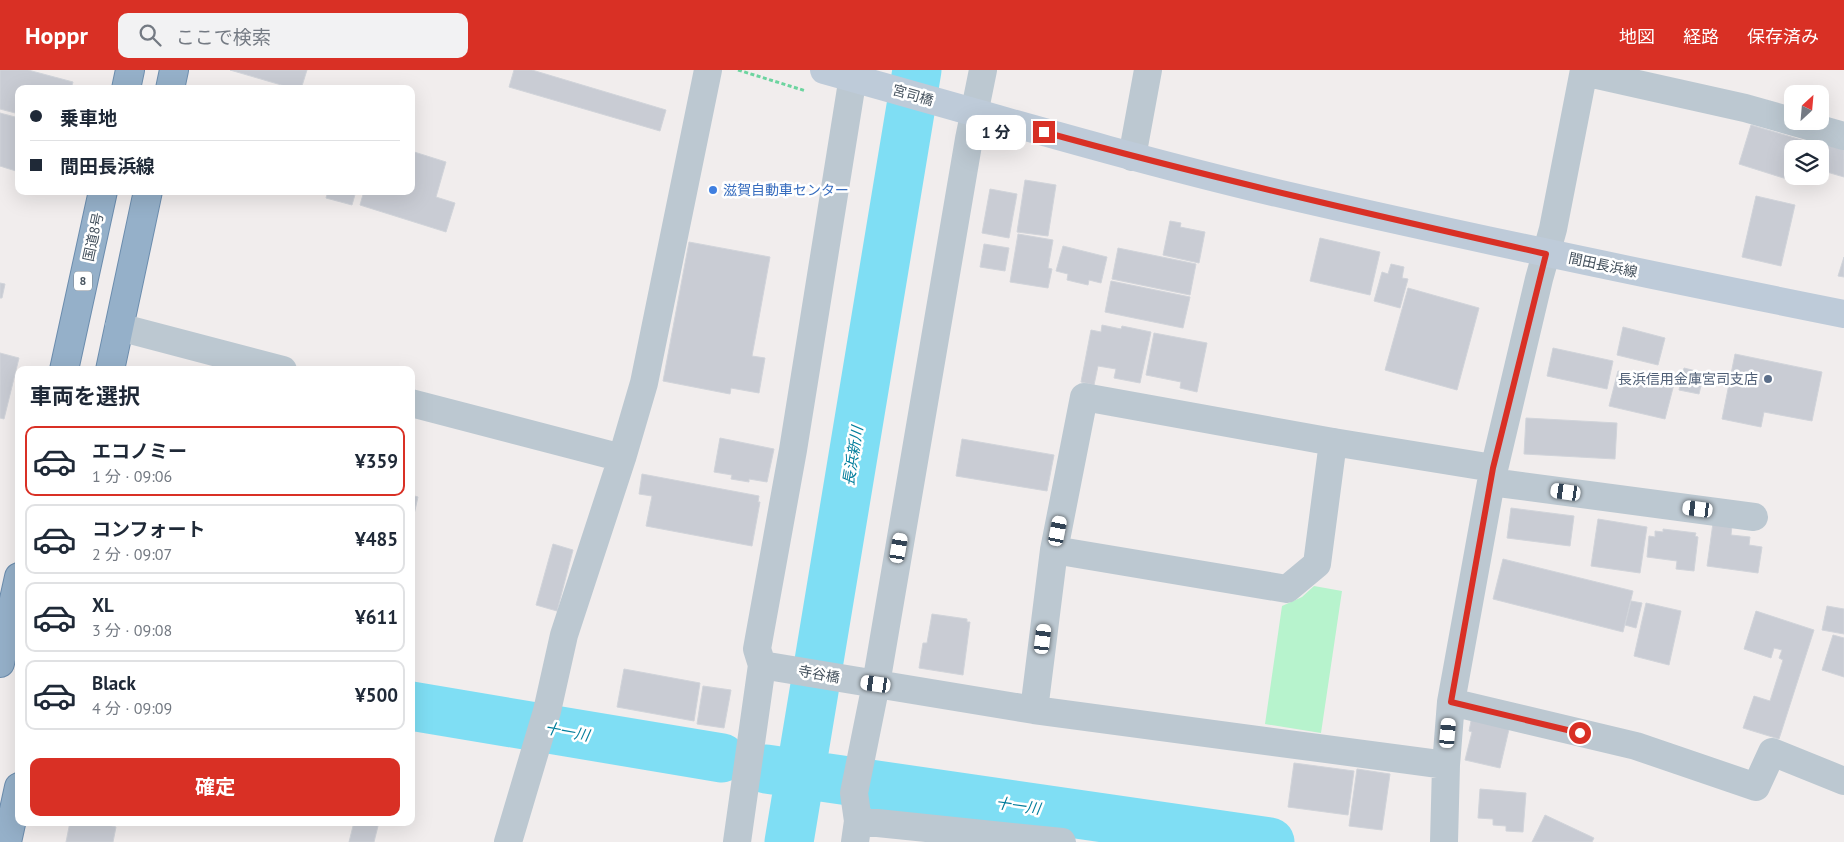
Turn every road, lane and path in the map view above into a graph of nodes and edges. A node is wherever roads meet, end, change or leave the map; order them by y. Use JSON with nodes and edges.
{"nodes":[{"id":1,"x":130,"y":70,"type":"edge"},
{"id":2,"x":174,"y":70,"type":"edge"},
{"id":3,"x":708,"y":70,"type":"edge"},
{"id":4,"x":738,"y":70,"type":"edge"},
{"id":5,"x":824,"y":70,"type":"edge"},
{"id":6,"x":983,"y":70,"type":"edge"},
{"id":7,"x":1148,"y":70,"type":"edge"},
{"id":8,"x":1584,"y":71,"type":"edge"},
{"id":9,"x":857,"y":84,"type":"edge"},
{"id":10,"x":127,"y":85,"type":"edge"},
{"id":11,"x":171,"y":85,"type":"edge"},
{"id":12,"x":965,"y":110,"type":"junction"},
{"id":13,"x":1844,"y":136,"type":"edge"},
{"id":14,"x":1132,"y":157,"type":"junction"},
{"id":15,"x":102,"y":195,"type":"edge"},
{"id":16,"x":147,"y":195,"type":"edge"},
{"id":17,"x":1546,"y":254,"type":"junction"},
{"id":18,"x":1844,"y":314,"type":"edge"},
{"id":19,"x":119,"y":327,"type":"junction"},
{"id":20,"x":65,"y":366,"type":"edge"},
{"id":21,"x":111,"y":366,"type":"edge"},
{"id":22,"x":267,"y":366,"type":"edge"},
{"id":23,"x":415,"y":404,"type":"edge"},
{"id":24,"x":1333,"y":442,"type":"junction"},
{"id":25,"x":622,"y":458,"type":"junction"},
{"id":26,"x":1492,"y":475,"type":"junction"},
{"id":27,"x":1754,"y":517,"type":"dead end"},
{"id":28,"x":1054,"y":550,"type":"junction"},
{"id":29,"x":15,"y":595,"type":"edge"},
{"id":30,"x":0,"y":663,"type":"edge"},
{"id":31,"x":768,"y":666,"type":"junction"},
{"id":32,"x":869,"y":683,"type":"junction"},
{"id":33,"x":1451,"y":702,"type":"junction"},
{"id":34,"x":1034,"y":710,"type":"junction"},
{"id":35,"x":1446,"y":764,"type":"junction"},
{"id":36,"x":1844,"y":781,"type":"edge"},
{"id":37,"x":15,"y":805,"type":"edge"},
{"id":38,"x":857,"y":832,"type":"edge"},
{"id":39,"x":1032,"y":840,"type":"edge"},
{"id":40,"x":7,"y":842,"type":"edge"},
{"id":41,"x":508,"y":842,"type":"edge"},
{"id":42,"x":737,"y":842,"type":"edge"},
{"id":43,"x":1062,"y":842,"type":"edge"},
{"id":44,"x":1444,"y":842,"type":"edge"}],
"edges":[{"from":1,"to":10,"type":"highway"},
{"from":2,"to":11,"type":"highway"},
{"from":3,"to":25,"type":"street"},
{"from":4,"to":9,"type":"path"},
{"from":5,"to":9,"type":"main road"},
{"from":6,"to":12,"type":"street"},
{"from":7,"to":14,"type":"street"},
{"from":8,"to":13,"type":"street"},
{"from":8,"to":17,"type":"street"},
{"from":9,"to":12,"type":"main road","name":"宮司橋"},
{"from":9,"to":31,"type":"street"},
{"from":12,"to":14,"type":"main road","name":"間田長浜線"},
{"from":12,"to":32,"type":"street"},
{"from":14,"to":17,"type":"main road","name":"間田長浜線"},
{"from":15,"to":20,"type":"highway","name":"国道8号","number":"8"},
{"from":16,"to":19,"type":"highway"},
{"from":17,"to":18,"type":"main road","name":"間田長浜線"},
{"from":17,"to":26,"type":"street"},
{"from":19,"to":21,"type":"highway"},
{"from":19,"to":22,"type":"street"},
{"from":23,"to":25,"type":"street"},
{"from":24,"to":26,"type":"street"},
{"from":24,"to":28,"type":"street"},
{"from":24,"to":28,"type":"street"},
{"from":25,"to":41,"type":"street"},
{"from":26,"to":27,"type":"street"},
{"from":26,"to":33,"type":"street"},
{"from":28,"to":34,"type":"street"},
{"from":29,"to":30,"type":"highway"},
{"from":31,"to":32,"type":"street","name":"寺谷橋"},
{"from":31,"to":42,"type":"street"},
{"from":32,"to":34,"type":"street","name":"寺谷橋"},
{"from":32,"to":38,"type":"street"},
{"from":33,"to":35,"type":"street"},
{"from":33,"to":36,"type":"street"},
{"from":34,"to":35,"type":"street","name":"寺谷橋"},
{"from":35,"to":44,"type":"street"},
{"from":37,"to":40,"type":"highway"},
{"from":38,"to":39,"type":"street"},
{"from":39,"to":43,"type":"street"}]}
